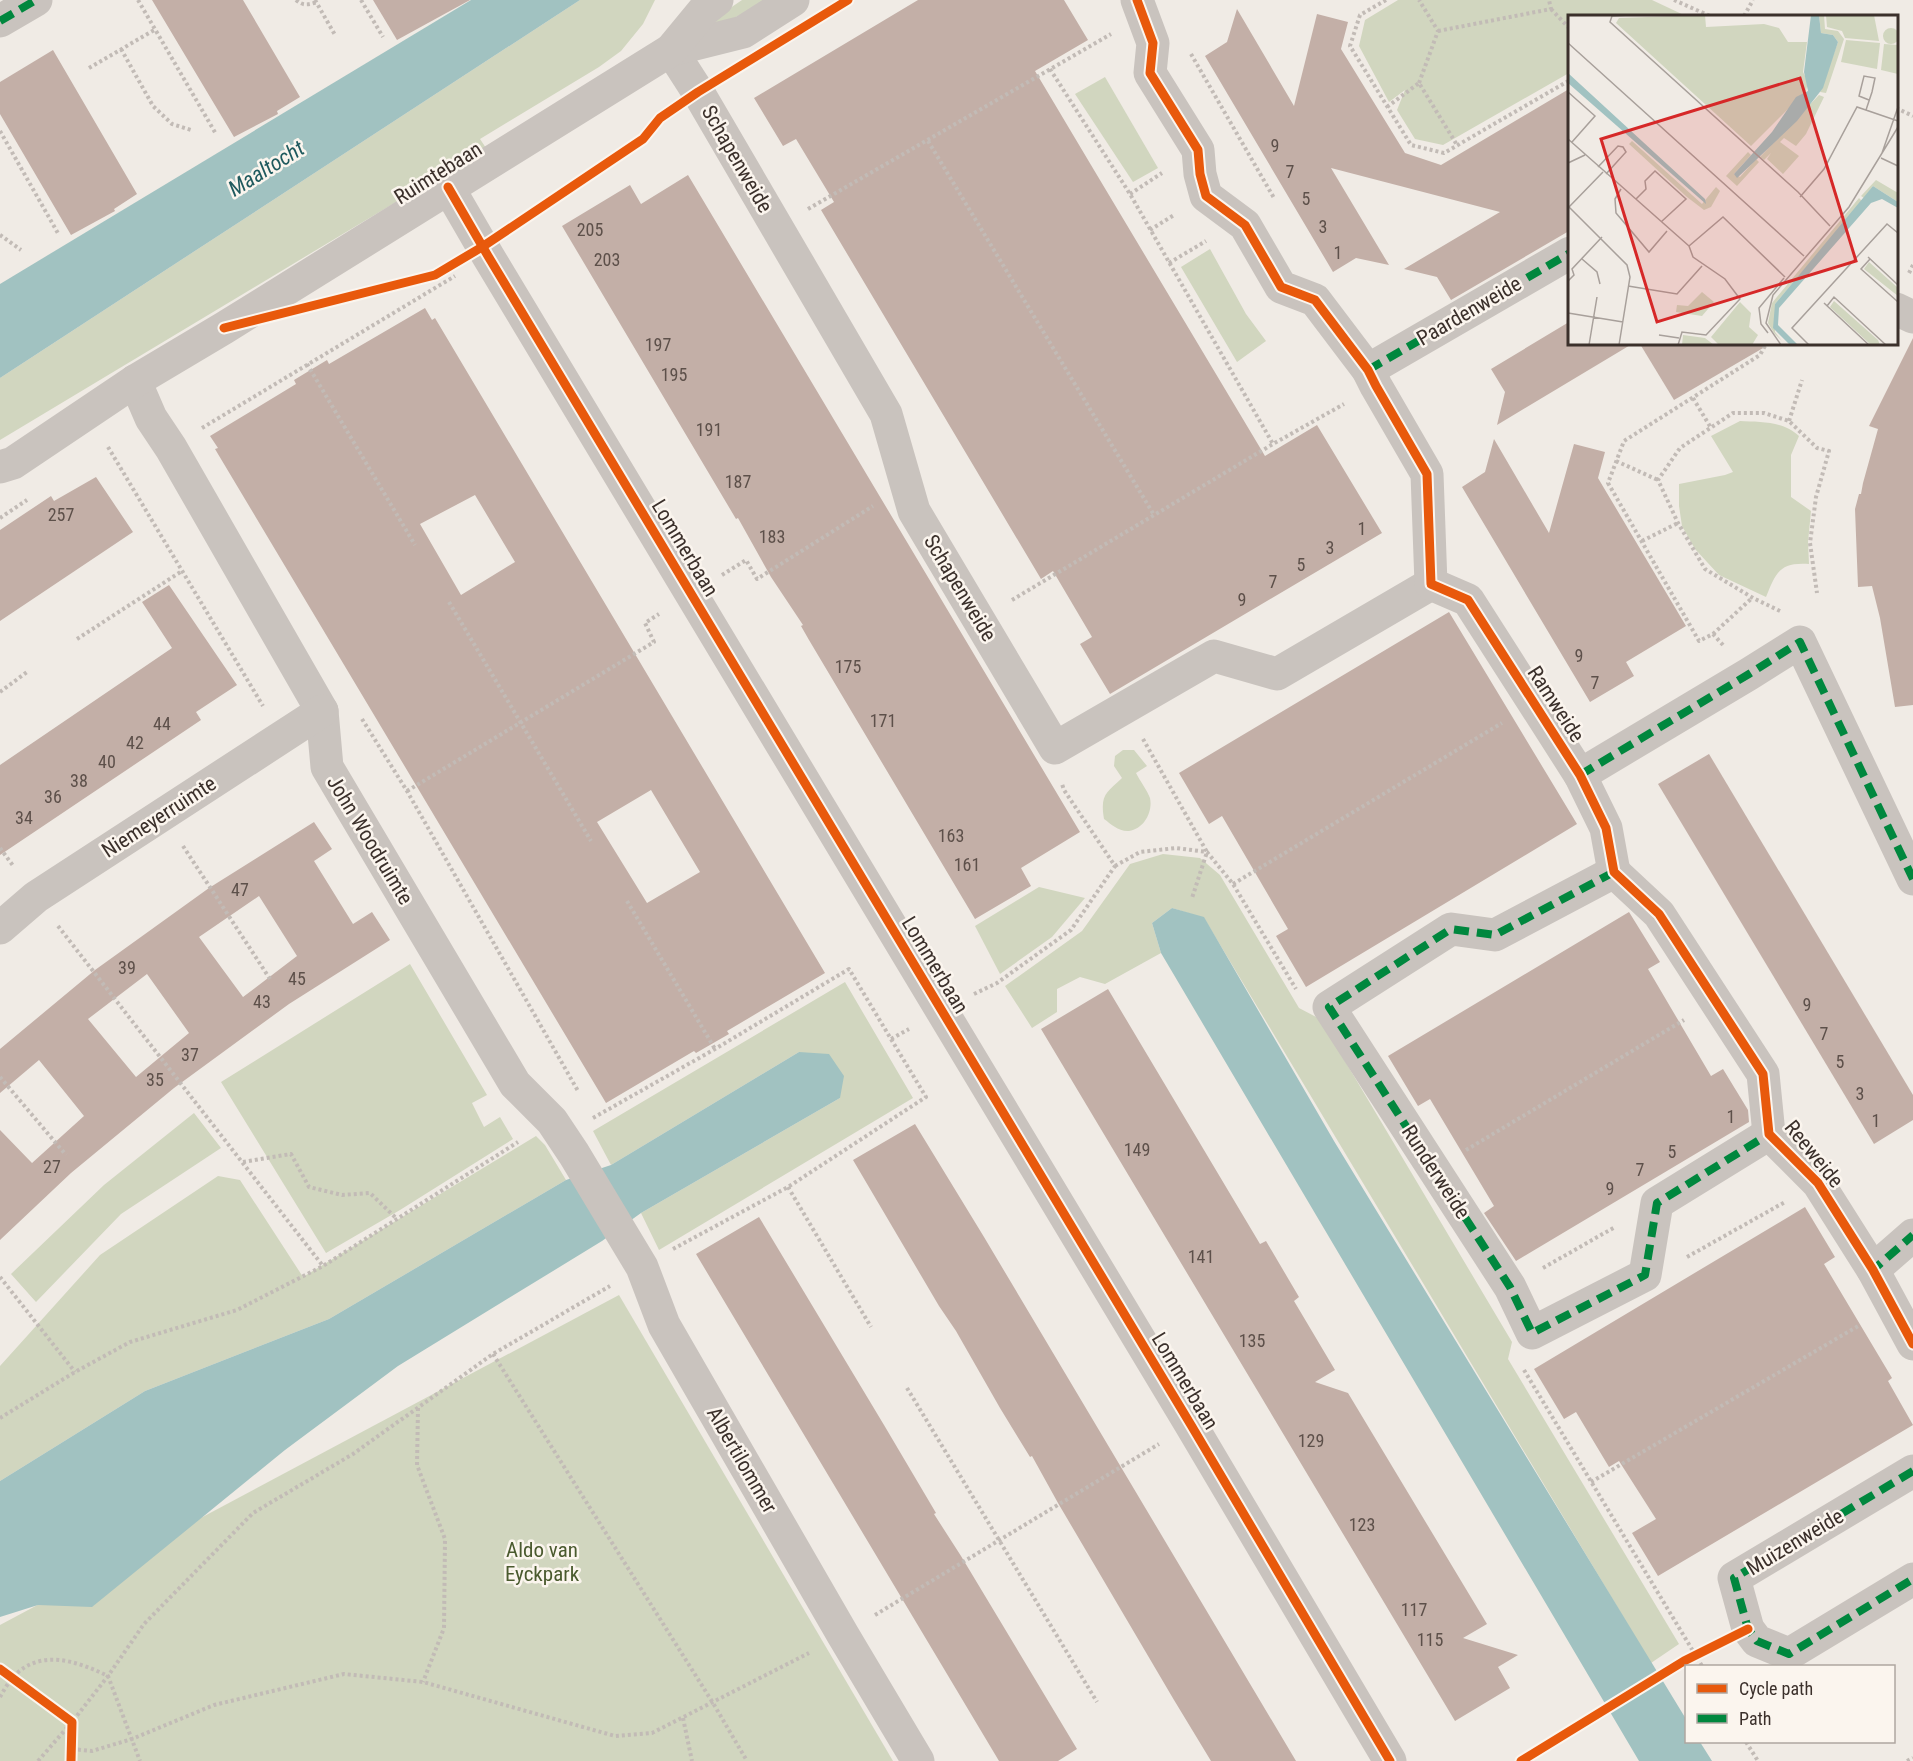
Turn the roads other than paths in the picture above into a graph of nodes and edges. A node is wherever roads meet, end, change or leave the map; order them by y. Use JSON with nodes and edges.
{"nodes":[{"id":1,"x":36,"y":0,"type":"edge"},
{"id":2,"x":717,"y":0,"type":"edge"},
{"id":3,"x":793,"y":0,"type":"edge"},
{"id":4,"x":1145,"y":19,"type":"edge"},
{"id":5,"x":0,"y":21,"type":"edge"},
{"id":6,"x":671,"y":50,"type":"junction"},
{"id":7,"x":448,"y":187,"type":"junction"},
{"id":8,"x":1568,"y":254,"type":"edge"},
{"id":9,"x":1898,"y":310,"type":"edge"},
{"id":10,"x":1913,"y":317,"type":"edge"},
{"id":11,"x":1372,"y":378,"type":"junction"},
{"id":12,"x":135,"y":381,"type":"junction"},
{"id":13,"x":0,"y":467,"type":"edge"},
{"id":14,"x":1431,"y":584,"type":"junction"},
{"id":15,"x":322,"y":711,"type":"junction"},
{"id":16,"x":1580,"y":775,"type":"junction"},
{"id":17,"x":1614,"y":872,"type":"junction"},
{"id":18,"x":1913,"y":879,"type":"edge"},
{"id":19,"x":0,"y":928,"type":"edge"},
{"id":20,"x":1769,"y":1134,"type":"junction"},
{"id":21,"x":562,"y":1137,"type":"joint"},
{"id":22,"x":1913,"y":1235,"type":"edge"},
{"id":23,"x":1873,"y":1270,"type":"junction"},
{"id":24,"x":1913,"y":1344,"type":"edge"},
{"id":25,"x":1913,"y":1471,"type":"edge"},
{"id":26,"x":1913,"y":1579,"type":"edge"},
{"id":27,"x":918,"y":1761,"type":"edge"},
{"id":28,"x":1390,"y":1761,"type":"edge"}],
"edges":[{"from":1,"to":5,"type":"street"},
{"from":2,"to":6,"type":"street","name":"Ruimtebaan"},
{"from":3,"to":6,"type":"street"},
{"from":4,"to":11,"type":"street"},
{"from":6,"to":7,"type":"street","name":"Ruimtebaan"},
{"from":6,"to":14,"type":"street","name":"Schapenweide"},
{"from":7,"to":12,"type":"street","name":"Ruimtebaan"},
{"from":7,"to":28,"type":"street","name":"Lommerbaan"},
{"from":8,"to":11,"type":"street","name":"Paardenweide"},
{"from":9,"to":10,"type":"street"},
{"from":11,"to":14,"type":"street"},
{"from":12,"to":13,"type":"street","name":"Ruimtebaan"},
{"from":12,"to":15,"type":"street","name":"John Woodruimte"},
{"from":14,"to":16,"type":"street","name":"Ramweide"},
{"from":15,"to":19,"type":"street","name":"Niemeyerruimte"},
{"from":15,"to":21,"type":"street","name":"John Woodruimte"},
{"from":16,"to":17,"type":"street","name":"Ramweide"},
{"from":16,"to":18,"type":"street","name":"Ramweide"},
{"from":17,"to":20,"type":"street","name":"Reeweide"},
{"from":17,"to":20,"type":"street","name":"Runderweide"},
{"from":20,"to":23,"type":"street","name":"Reeweide"},
{"from":21,"to":27,"type":"street","name":"Albertilommer"},
{"from":22,"to":23,"type":"street"},
{"from":23,"to":24,"type":"street","name":"Reeweide"},
{"from":25,"to":26,"type":"street","name":"Muizenweide"}]}
